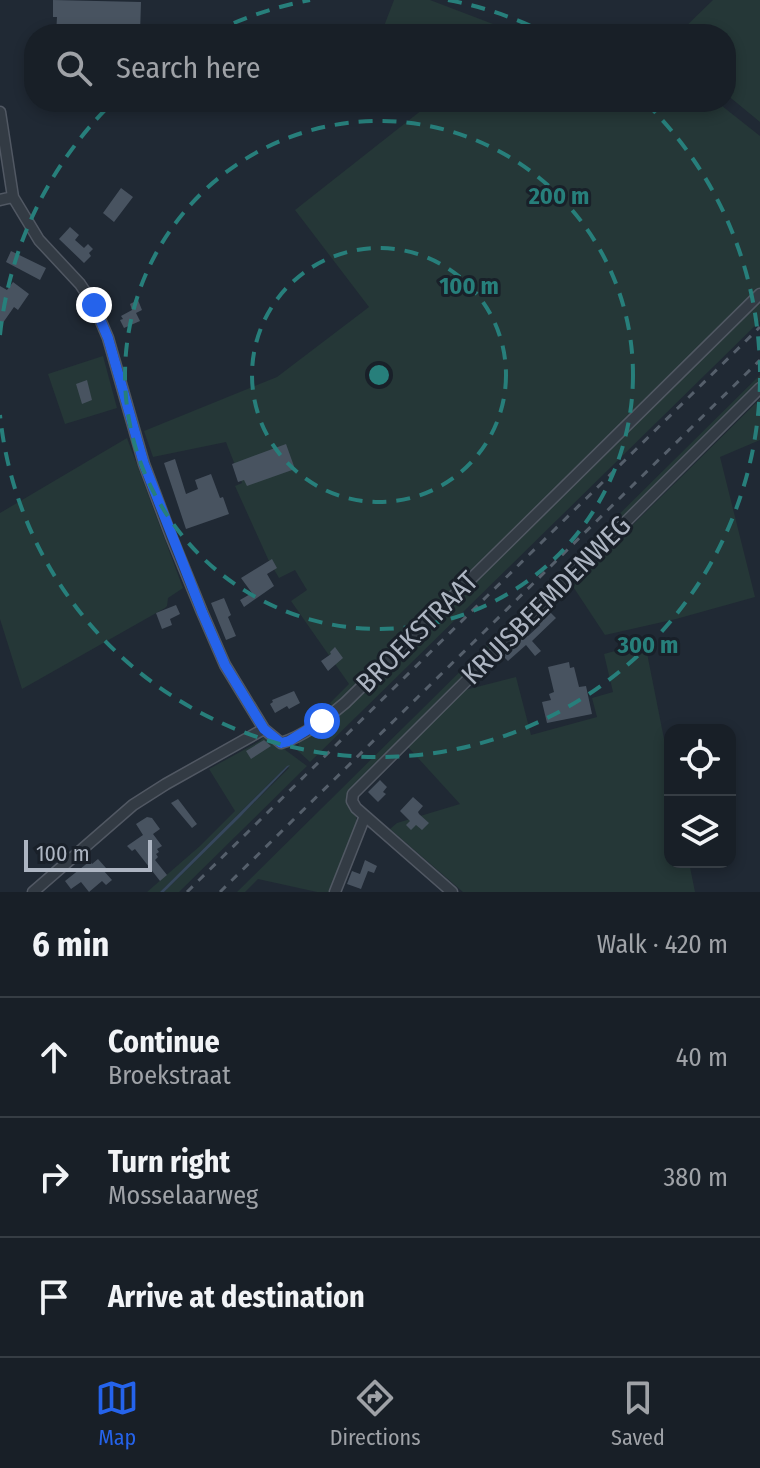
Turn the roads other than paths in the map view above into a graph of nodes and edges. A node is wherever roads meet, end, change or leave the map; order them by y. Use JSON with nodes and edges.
{"nodes":[{"id":1,"x":0,"y":112,"type":"edge"},
{"id":2,"x":13,"y":197,"type":"junction"},
{"id":3,"x":0,"y":200,"type":"edge"},
{"id":4,"x":760,"y":294,"type":"edge"},
{"id":5,"x":760,"y":388,"type":"edge"},
{"id":6,"x":264,"y":729,"type":"junction"},
{"id":7,"x":365,"y":816,"type":"junction"},
{"id":8,"x":33,"y":892,"type":"edge"},
{"id":9,"x":335,"y":892,"type":"edge"},
{"id":10,"x":452,"y":892,"type":"edge"}],
"edges":[{"from":1,"to":2,"type":"street"},
{"from":2,"to":3,"type":"street"},
{"from":2,"to":6,"type":"street"},
{"from":4,"to":6,"type":"street","name":"BROEKSTRAAT"},
{"from":5,"to":7,"type":"street","name":"KRUISBEEMDENWEG"},
{"from":6,"to":8,"type":"street"},
{"from":7,"to":9,"type":"street"},
{"from":7,"to":10,"type":"street"}]}
